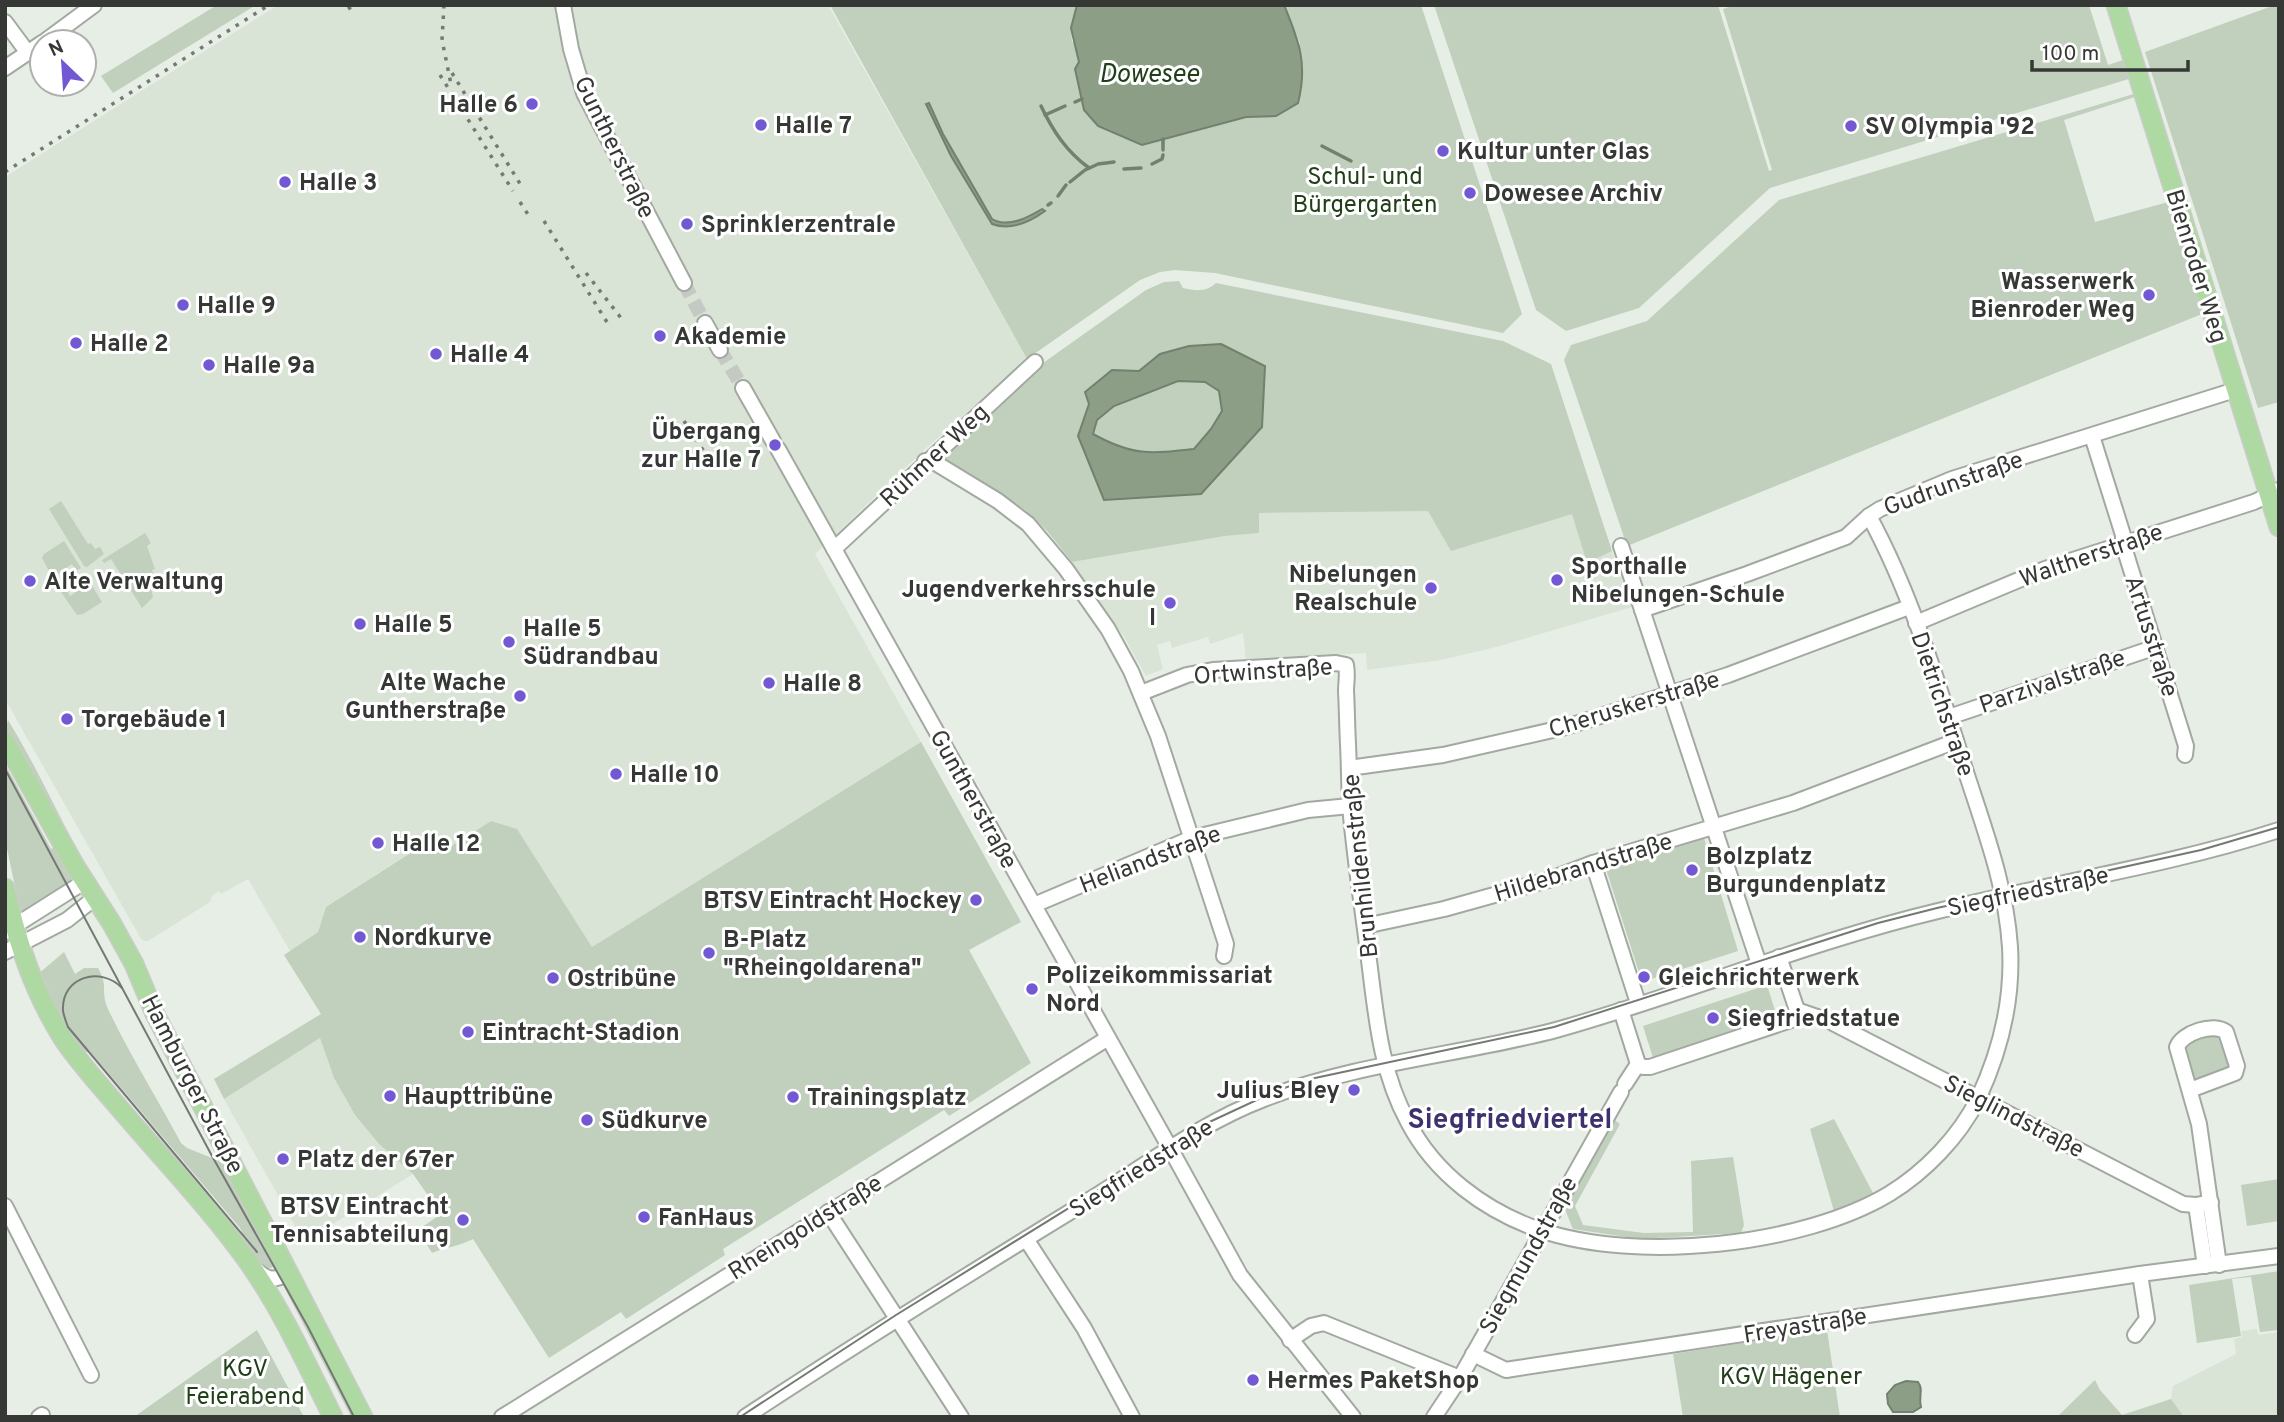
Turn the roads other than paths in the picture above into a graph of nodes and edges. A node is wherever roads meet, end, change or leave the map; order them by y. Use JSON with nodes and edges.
{"nodes":[{"id":1,"x":94,"y":5,"type":"edge"},
{"id":2,"x":564,"y":5,"type":"edge"},
{"id":3,"x":2116,"y":5,"type":"edge"},
{"id":4,"x":5,"y":22,"type":"edge"},
{"id":5,"x":63,"y":28,"type":"edge"},
{"id":6,"x":28,"y":53,"type":"joint"},
{"id":7,"x":5,"y":68,"type":"edge"},
{"id":8,"x":684,"y":283,"type":"tunnel mouth"},
{"id":9,"x":705,"y":323,"type":"tunnel mouth"},
{"id":10,"x":720,"y":350,"type":"tunnel mouth"},
{"id":11,"x":1035,"y":362,"type":"dead end"},
{"id":12,"x":743,"y":388,"type":"tunnel mouth"},
{"id":13,"x":2235,"y":390,"type":"junction"},
{"id":14,"x":2092,"y":436,"type":"junction"},
{"id":15,"x":926,"y":461,"type":"junction"},
{"id":16,"x":2274,"y":493,"type":"edge"},
{"id":17,"x":1869,"y":516,"type":"junction"},
{"id":18,"x":2279,"y":527,"type":"edge"},
{"id":19,"x":2123,"y":544,"type":"junction"},
{"id":20,"x":1620,"y":547,"type":"dead end"},
{"id":21,"x":834,"y":549,"type":"junction"},
{"id":22,"x":1909,"y":607,"type":"junction"},
{"id":23,"x":1642,"y":610,"type":"junction"},
{"id":24,"x":1916,"y":623,"type":"junction"},
{"id":25,"x":2156,"y":647,"type":"junction"},
{"id":26,"x":1346,"y":666,"type":"joint"},
{"id":27,"x":1141,"y":693,"type":"junction"},
{"id":28,"x":1670,"y":694,"type":"junction"},
{"id":29,"x":1949,"y":717,"type":"junction"},
{"id":30,"x":5,"y":741,"type":"edge"},
{"id":31,"x":1956,"y":741,"type":"junction"},
{"id":32,"x":2185,"y":755,"type":"dead end"},
{"id":33,"x":1349,"y":768,"type":"junction"},
{"id":34,"x":1350,"y":806,"type":"junction"},
{"id":35,"x":1713,"y":827,"type":"junction"},
{"id":36,"x":2279,"y":830,"type":"edge"},
{"id":37,"x":1192,"y":838,"type":"junction"},
{"id":38,"x":1593,"y":863,"type":"junction"},
{"id":39,"x":84,"y":882,"type":"junction"},
{"id":40,"x":5,"y":888,"type":"edge"},
{"id":41,"x":2004,"y":896,"type":"junction"},
{"id":42,"x":96,"y":897,"type":"junction"},
{"id":43,"x":1034,"y":905,"type":"junction"},
{"id":44,"x":1365,"y":926,"type":"junction"},
{"id":45,"x":9,"y":929,"type":"edge"},
{"id":46,"x":12,"y":948,"type":"edge"},
{"id":47,"x":1224,"y":956,"type":"dead end"},
{"id":48,"x":1779,"y":957,"type":"junction"},
{"id":49,"x":1759,"y":964,"type":"junction"},
{"id":50,"x":1638,"y":1003,"type":"junction"},
{"id":51,"x":1621,"y":1010,"type":"junction"},
{"id":52,"x":1797,"y":1010,"type":"junction"},
{"id":53,"x":1108,"y":1038,"type":"junction"},
{"id":54,"x":1638,"y":1064,"type":"junction"},
{"id":55,"x":1384,"y":1067,"type":"junction"},
{"id":56,"x":2190,"y":1090,"type":"junction"},
{"id":57,"x":1979,"y":1097,"type":"junction"},
{"id":58,"x":1170,"y":1148,"type":"junction"},
{"id":59,"x":2211,"y":1202,"type":"junction"},
{"id":60,"x":2196,"y":1205,"type":"junction"},
{"id":61,"x":5,"y":1206,"type":"edge"},
{"id":62,"x":828,"y":1212,"type":"junction"},
{"id":63,"x":1542,"y":1230,"type":"junction"},
{"id":64,"x":1026,"y":1238,"type":"junction"},
{"id":65,"x":2279,"y":1256,"type":"edge"},
{"id":66,"x":249,"y":1264,"type":"junction"},
{"id":67,"x":2212,"y":1265,"type":"junction"},
{"id":68,"x":289,"y":1273,"type":"junction"},
{"id":69,"x":2140,"y":1274,"type":"junction"},
{"id":70,"x":898,"y":1318,"type":"junction"},
{"id":71,"x":2135,"y":1335,"type":"dead end"},
{"id":72,"x":1290,"y":1340,"type":"junction"},
{"id":73,"x":1473,"y":1354,"type":"junction"},
{"id":74,"x":91,"y":1375,"type":"dead end"},
{"id":75,"x":1460,"y":1378,"type":"junction"},
{"id":76,"x":333,"y":1417,"type":"edge"},
{"id":77,"x":363,"y":1417,"type":"edge"},
{"id":78,"x":502,"y":1417,"type":"edge"},
{"id":79,"x":745,"y":1417,"type":"edge"},
{"id":80,"x":961,"y":1417,"type":"edge"},
{"id":81,"x":1132,"y":1417,"type":"edge"},
{"id":82,"x":1353,"y":1417,"type":"edge"},
{"id":83,"x":1434,"y":1417,"type":"edge"}],
"edges":[{"from":1,"to":5,"type":"street"},
{"from":2,"to":8,"type":"street","name":"Guntherstraße"},
{"from":3,"to":13,"type":"main road","name":"Bienroder Weg"},
{"from":4,"to":6,"type":"street"},
{"from":6,"to":7,"type":"street"},
{"from":9,"to":10,"type":"street"},
{"from":11,"to":15,"type":"street","name":"Rühmer Weg"},
{"from":12,"to":21,"type":"street","name":"Guntherstraße"},
{"from":13,"to":14,"type":"street","name":"Gudrunstraße"},
{"from":13,"to":16,"type":"main road","name":"Bienroder Weg"},
{"from":14,"to":17,"type":"street","name":"Gudrunstraße"},
{"from":14,"to":19,"type":"street","name":"Artusstraße"},
{"from":15,"to":21,"type":"street","name":"Rühmer Weg"},
{"from":15,"to":27,"type":"street"},
{"from":16,"to":18,"type":"main road","name":"Bienroder Weg"},
{"from":16,"to":19,"type":"street","name":"Waltherstraße"},
{"from":17,"to":22,"type":"street","name":"Dietrichstraße"},
{"from":17,"to":23,"type":"street","name":"Gudrunstraße"},
{"from":19,"to":24,"type":"street","name":"Waltherstraße"},
{"from":19,"to":25,"type":"street","name":"Artusstraße"},
{"from":20,"to":23,"type":"street"},
{"from":21,"to":43,"type":"street","name":"Guntherstraße"},
{"from":22,"to":24,"type":"street","name":"Dietrichstraße"},
{"from":22,"to":28,"type":"street","name":"Cheruskerstraße"},
{"from":23,"to":28,"type":"street"},
{"from":24,"to":29,"type":"street","name":"Dietrichstraße"},
{"from":25,"to":29,"type":"street","name":"Parzivalstraße"},
{"from":25,"to":32,"type":"street","name":"Artusstraße"},
{"from":26,"to":27,"type":"street","name":"Ortwinstraße"},
{"from":26,"to":33,"type":"street","name":"Brunhildenstraße"},
{"from":27,"to":37,"type":"street"},
{"from":28,"to":33,"type":"street","name":"Cheruskerstraße"},
{"from":28,"to":35,"type":"street"},
{"from":29,"to":31,"type":"street","name":"Dietrichstraße"},
{"from":30,"to":39,"type":"main road","name":"Hamburger Straße"},
{"from":31,"to":35,"type":"street","name":"Hildebrandstraße"},
{"from":31,"to":41,"type":"street","name":"Dietrichstraße"},
{"from":33,"to":34,"type":"street","name":"Brunhildenstraße"},
{"from":34,"to":37,"type":"street","name":"Heliandstraße"},
{"from":34,"to":44,"type":"street","name":"Brunhildenstraße"},
{"from":35,"to":38,"type":"street","name":"Hildebrandstraße"},
{"from":35,"to":49,"type":"street"},
{"from":36,"to":41,"type":"street","name":"Siegfriedstraße"},
{"from":37,"to":43,"type":"street","name":"Heliandstraße"},
{"from":37,"to":47,"type":"street"},
{"from":38,"to":44,"type":"street","name":"Hildebrandstraße"},
{"from":38,"to":50,"type":"street"},
{"from":39,"to":42,"type":"main road","name":"Hamburger Straße"},
{"from":39,"to":45,"type":"street"},
{"from":40,"to":45,"type":"main road","name":"Hamburger Straße"},
{"from":41,"to":48,"type":"street","name":"Siegfriedstraße"},
{"from":41,"to":57,"type":"street","name":"Dietrichstraße"},
{"from":42,"to":46,"type":"street"},
{"from":42,"to":68,"type":"main road","name":"Hamburger Straße"},
{"from":43,"to":53,"type":"street","name":"Guntherstraße"},
{"from":44,"to":55,"type":"street","name":"Brunhildenstraße"},
{"from":45,"to":46,"type":"main road","name":"Hamburger Straße"},
{"from":46,"to":66,"type":"main road","name":"Hamburger Straße"},
{"from":48,"to":49,"type":"street","name":"Siegfriedstraße"},
{"from":48,"to":52,"type":"street"},
{"from":49,"to":50,"type":"street","name":"Siegfriedstraße"},
{"from":50,"to":51,"type":"street","name":"Siegfriedstraße"},
{"from":51,"to":54,"type":"street"},
{"from":51,"to":55,"type":"street","name":"Siegfriedstraße"},
{"from":52,"to":54,"type":"street"},
{"from":52,"to":57,"type":"street","name":"Sieglindstraße"},
{"from":53,"to":58,"type":"street","name":"Guntherstraße"},
{"from":53,"to":62,"type":"street","name":"Rheingoldstraße"},
{"from":54,"to":63,"type":"street","name":"Siegmundstraße"},
{"from":55,"to":58,"type":"street","name":"Siegfriedstraße"},
{"from":55,"to":63,"type":"street","name":"Brunhildenstraße"},
{"from":56,"to":56,"type":"street"},
{"from":56,"to":59,"type":"street"},
{"from":57,"to":60,"type":"street","name":"Sieglindstraße"},
{"from":57,"to":63,"type":"street","name":"Dietrichstraße"},
{"from":58,"to":64,"type":"street","name":"Siegfriedstraße"},
{"from":58,"to":72,"type":"street","name":"Guntherstraße"},
{"from":59,"to":60,"type":"street"},
{"from":59,"to":67,"type":"street"},
{"from":60,"to":67,"type":"street"},
{"from":61,"to":74,"type":"street"},
{"from":62,"to":70,"type":"street"},
{"from":62,"to":78,"type":"street","name":"Rheingoldstraße"},
{"from":63,"to":73,"type":"street","name":"Siegmundstraße"},
{"from":64,"to":70,"type":"street","name":"Siegfriedstraße"},
{"from":64,"to":81,"type":"street"},
{"from":65,"to":67,"type":"street","name":"Freyastraße"},
{"from":66,"to":68,"type":"street","name":"Hamburger Straße"},
{"from":66,"to":76,"type":"main road","name":"Hamburger Straße"},
{"from":67,"to":69,"type":"street","name":"Freyastraße"},
{"from":68,"to":77,"type":"main road","name":"Hamburger Straße"},
{"from":69,"to":71,"type":"street"},
{"from":69,"to":73,"type":"street","name":"Freyastraße"},
{"from":70,"to":79,"type":"street","name":"Siegfriedstraße"},
{"from":70,"to":80,"type":"street"},
{"from":72,"to":75,"type":"street"},
{"from":72,"to":82,"type":"street","name":"Guntherstraße"},
{"from":73,"to":75,"type":"street","name":"Siegmundstraße"},
{"from":75,"to":83,"type":"street","name":"Siegmundstraße"}]}
